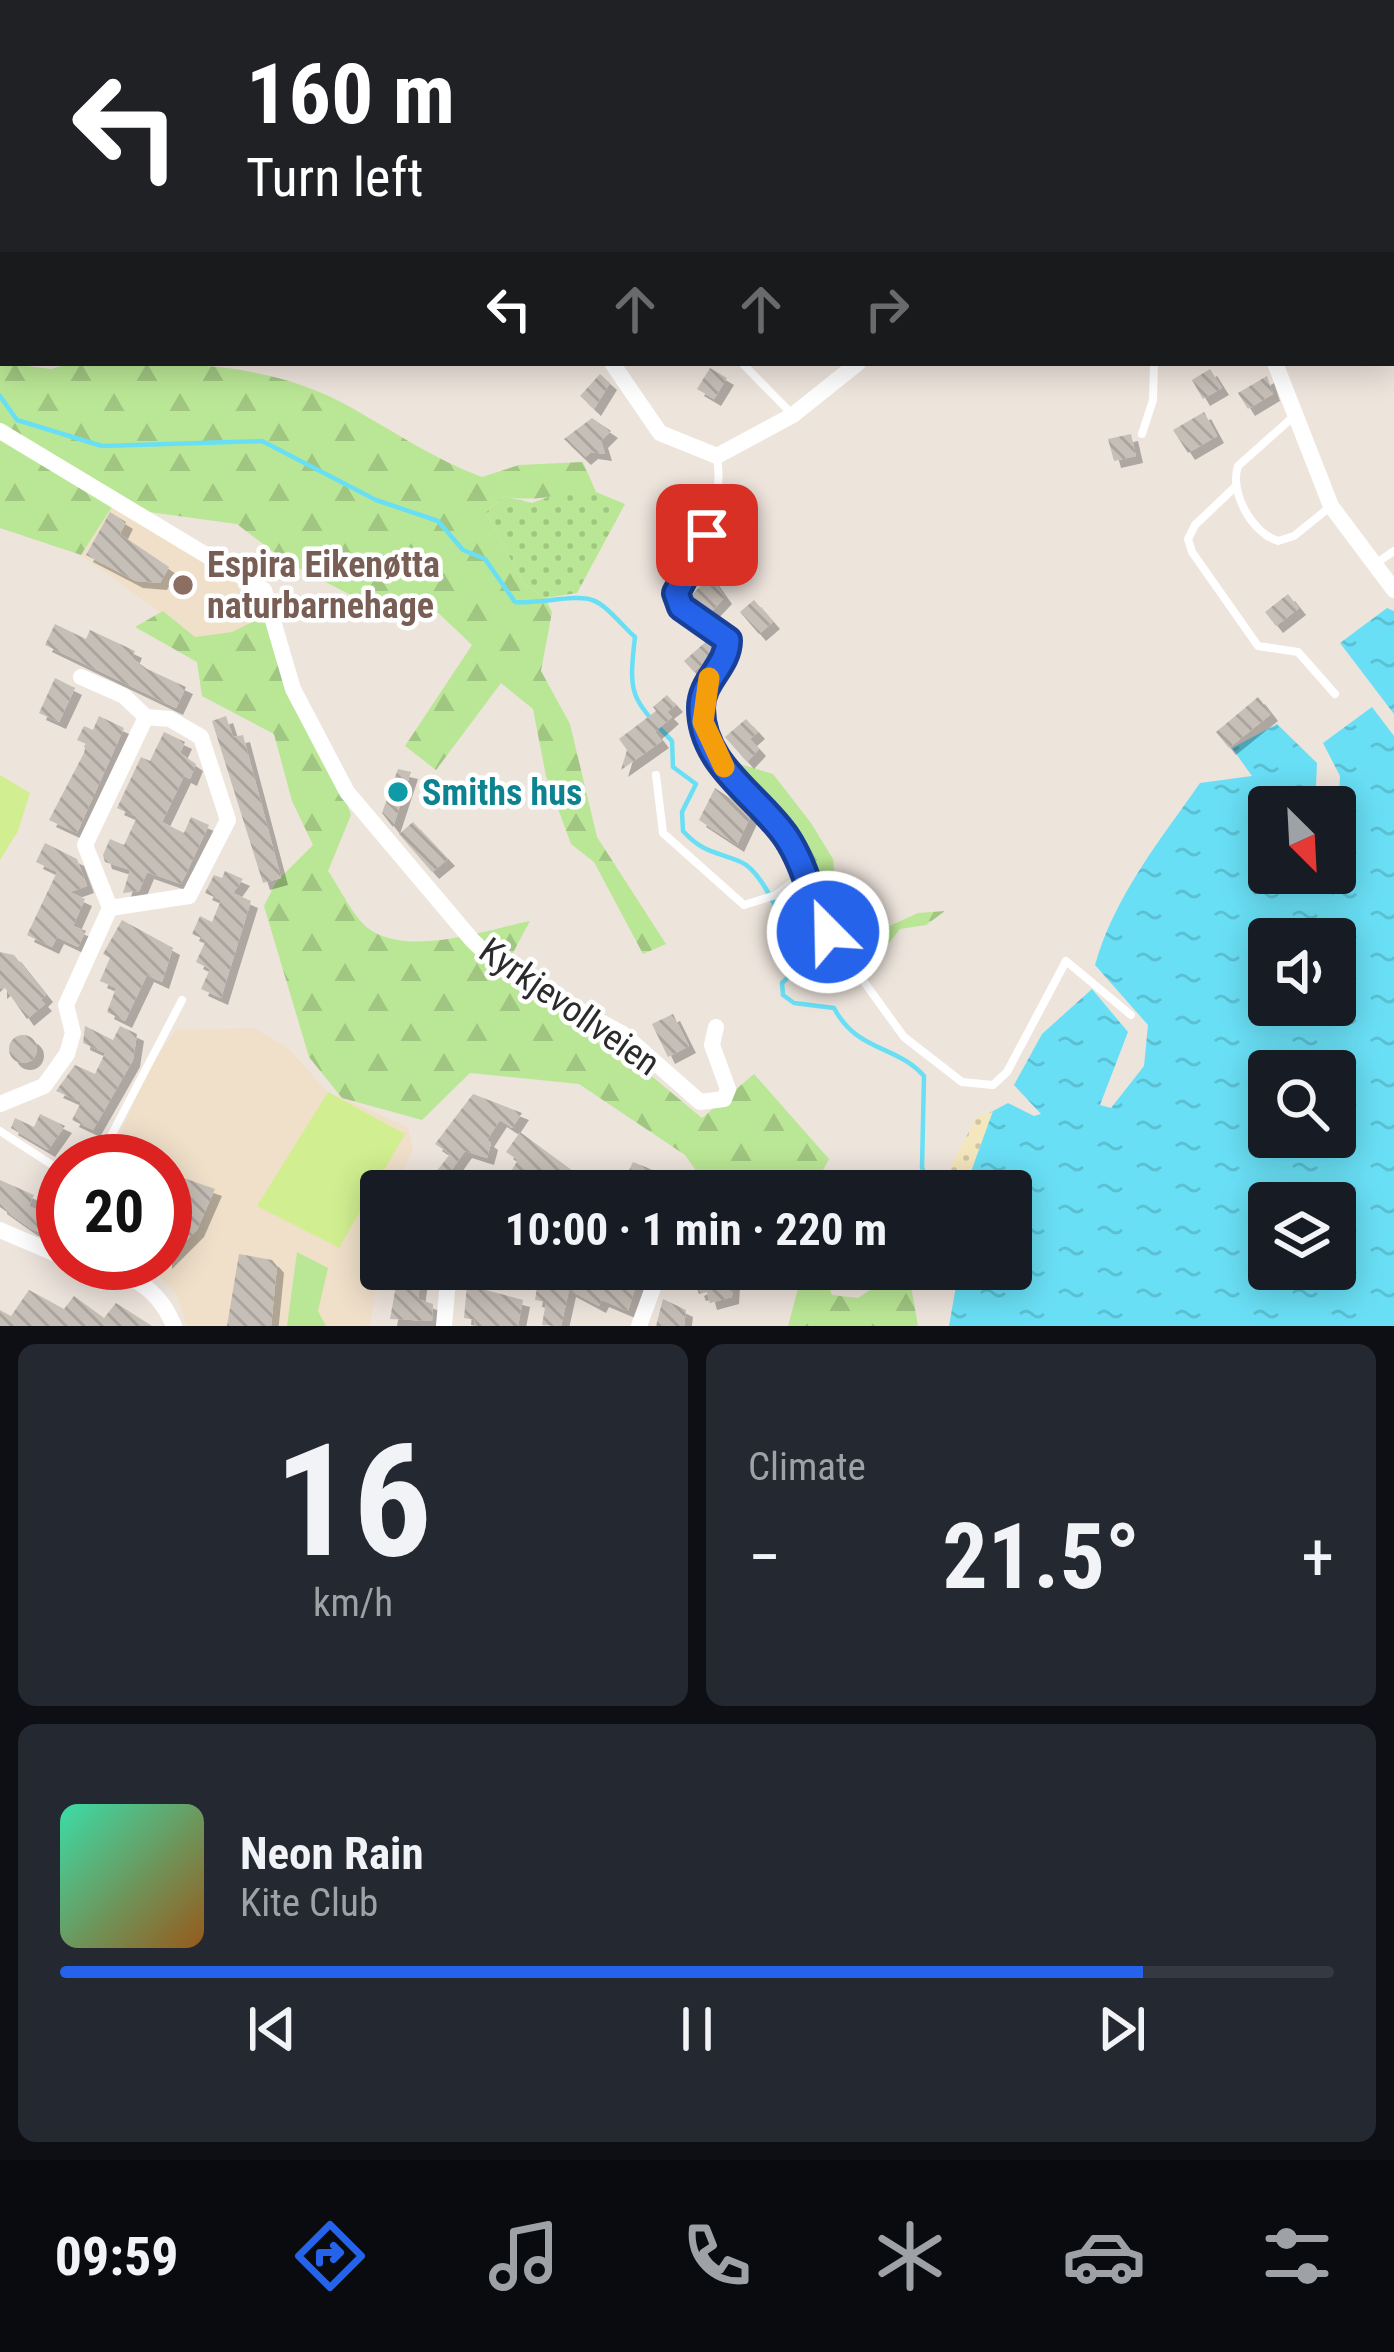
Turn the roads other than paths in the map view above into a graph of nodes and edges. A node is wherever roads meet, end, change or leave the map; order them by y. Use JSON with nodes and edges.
{"nodes":[{"id":1,"x":614,"y":366,"type":"edge"},
{"id":2,"x":745,"y":366,"type":"edge"},
{"id":3,"x":854,"y":366,"type":"edge"},
{"id":4,"x":1154,"y":366,"type":"edge"},
{"id":5,"x":1276,"y":366,"type":"edge"},
{"id":6,"x":793,"y":415,"type":"junction"},
{"id":7,"x":1294,"y":415,"type":"junction"},
{"id":8,"x":0,"y":431,"type":"edge"},
{"id":9,"x":1142,"y":434,"type":"dead end"},
{"id":10,"x":717,"y":456,"type":"junction"},
{"id":11,"x":1235,"y":488,"type":"junction"},
{"id":12,"x":1331,"y":506,"type":"junction"},
{"id":13,"x":1394,"y":551,"type":"edge"},
{"id":14,"x":1373,"y":565,"type":"junction"},
{"id":15,"x":1394,"y":590,"type":"edge"},
{"id":16,"x":81,"y":677,"type":"dead end"},
{"id":17,"x":1335,"y":694,"type":"dead end"},
{"id":18,"x":146,"y":717,"type":"junction"},
{"id":19,"x":656,"y":775,"type":"dead end"},
{"id":20,"x":804,"y":874,"type":"junction"},
{"id":21,"x":110,"y":908,"type":"junction"},
{"id":22,"x":182,"y":1000,"type":"dead end"},
{"id":23,"x":1131,"y":1015,"type":"dead end"},
{"id":24,"x":716,"y":1027,"type":"dead end"},
{"id":25,"x":0,"y":1104,"type":"edge"},
{"id":26,"x":0,"y":1131,"type":"edge"},
{"id":27,"x":112,"y":1134,"type":"edge"},
{"id":28,"x":36,"y":1154,"type":"edge"},
{"id":29,"x":0,"y":1230,"type":"edge"},
{"id":30,"x":36,"y":1245,"type":"edge"},
{"id":31,"x":152,"y":1290,"type":"edge"},
{"id":32,"x":448,"y":1290,"type":"edge"},
{"id":33,"x":652,"y":1290,"type":"edge"},
{"id":34,"x":175,"y":1326,"type":"edge"},
{"id":35,"x":445,"y":1326,"type":"edge"},
{"id":36,"x":639,"y":1326,"type":"edge"}],
"edges":[{"from":1,"to":10,"type":"street"},
{"from":2,"to":6,"type":"lane"},
{"from":3,"to":6,"type":"street"},
{"from":4,"to":9,"type":"lane"},
{"from":5,"to":7,"type":"street"},
{"from":6,"to":10,"type":"street"},
{"from":7,"to":11,"type":"lane"},
{"from":7,"to":12,"type":"street"},
{"from":8,"to":24,"type":"street","name":"Kyrkjevollveien"},
{"from":10,"to":20,"type":"lane"},
{"from":11,"to":12,"type":"lane"},
{"from":11,"to":17,"type":"lane"},
{"from":12,"to":14,"type":"street"},
{"from":13,"to":14,"type":"lane"},
{"from":14,"to":15,"type":"street"},
{"from":16,"to":18,"type":"street"},
{"from":18,"to":21,"type":"street"},
{"from":18,"to":21,"type":"street"},
{"from":19,"to":20,"type":"lane"},
{"from":20,"to":23,"type":"lane"},
{"from":21,"to":25,"type":"street"},
{"from":22,"to":27,"type":"lane"},
{"from":26,"to":28,"type":"lane"},
{"from":29,"to":30,"type":"street"},
{"from":31,"to":34,"type":"street"},
{"from":32,"to":35,"type":"street"},
{"from":33,"to":36,"type":"street"}]}
